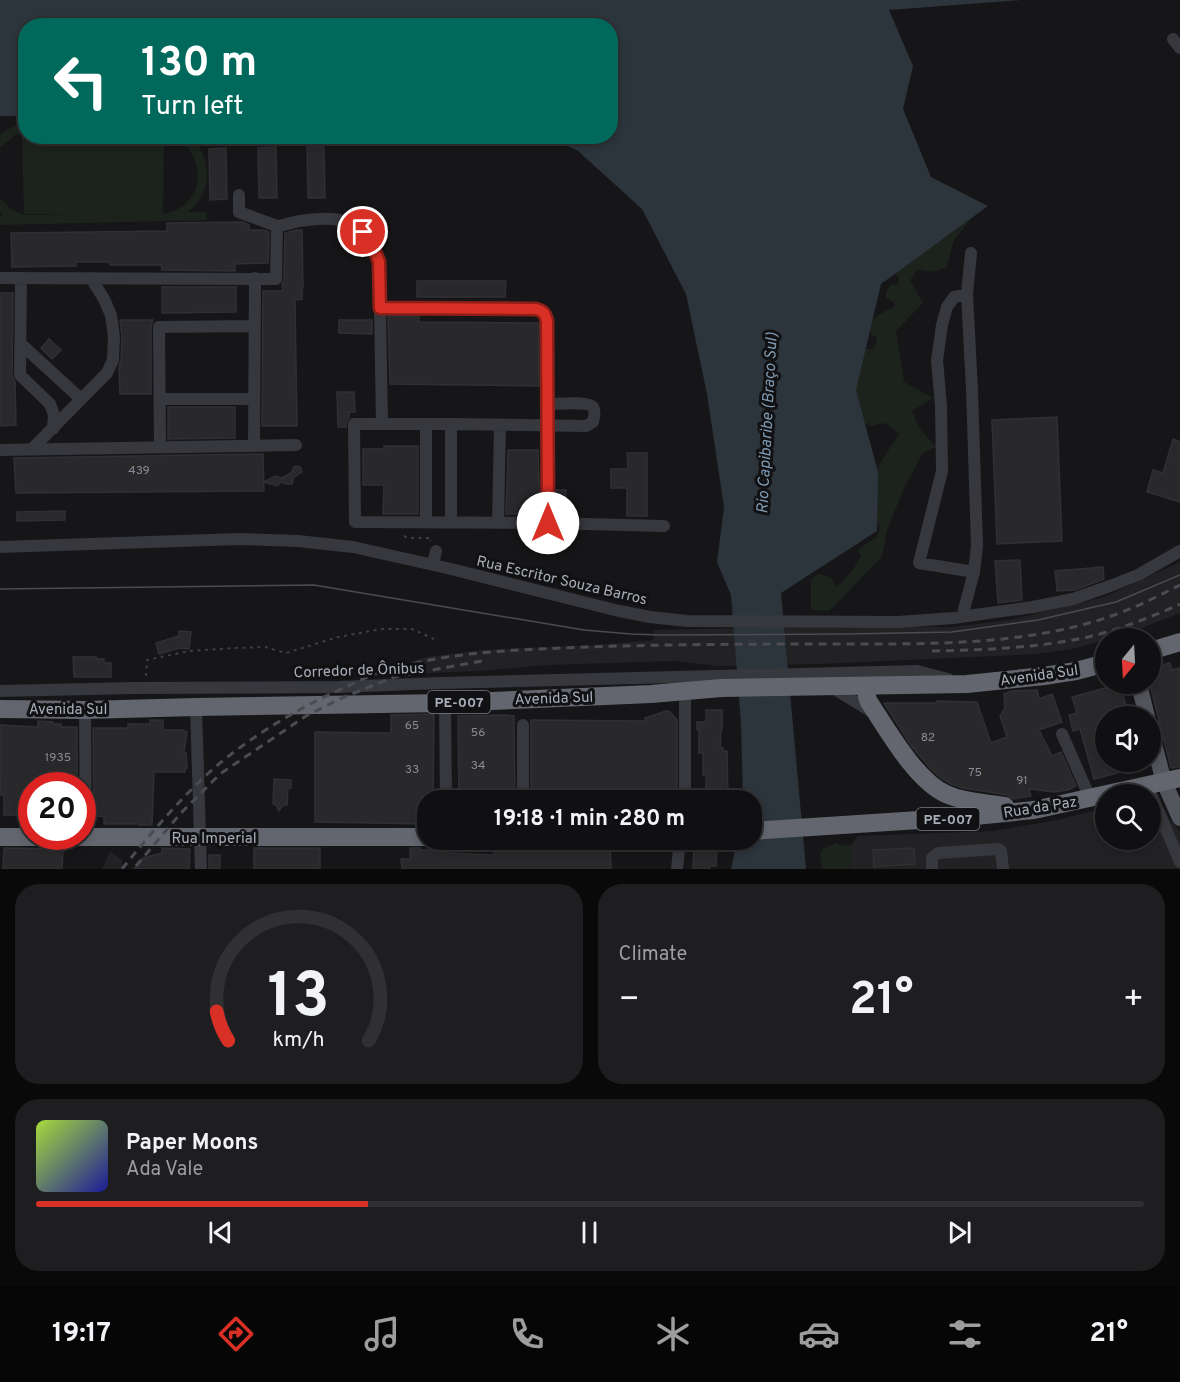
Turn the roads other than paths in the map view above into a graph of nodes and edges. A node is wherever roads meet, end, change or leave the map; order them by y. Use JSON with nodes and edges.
{"nodes":[{"id":1,"x":239,"y":195,"type":"dead end"},
{"id":2,"x":278,"y":226,"type":"junction"},
{"id":3,"x":971,"y":253,"type":"dead end"},
{"id":4,"x":0,"y":278,"type":"edge"},
{"id":5,"x":21,"y":278,"type":"junction"},
{"id":6,"x":91,"y":278,"type":"junction"},
{"id":7,"x":255,"y":278,"type":"junction"},
{"id":8,"x":967,"y":294,"type":"junction"},
{"id":9,"x":380,"y":308,"type":"junction"},
{"id":10,"x":255,"y":326,"type":"junction"},
{"id":11,"x":21,"y":344,"type":"junction"},
{"id":12,"x":81,"y":399,"type":"junction"},
{"id":13,"x":160,"y":399,"type":"junction"},
{"id":14,"x":254,"y":399,"type":"junction"},
{"id":15,"x":548,"y":404,"type":"junction"},
{"id":16,"x":382,"y":424,"type":"junction"},
{"id":17,"x":426,"y":424,"type":"junction"},
{"id":18,"x":451,"y":424,"type":"junction"},
{"id":19,"x":500,"y":425,"type":"junction"},
{"id":20,"x":549,"y":425,"type":"junction"},
{"id":21,"x":53,"y":429,"type":"junction"},
{"id":22,"x":296,"y":445,"type":"dead end"},
{"id":23,"x":254,"y":446,"type":"junction"},
{"id":24,"x":160,"y":447,"type":"junction"},
{"id":25,"x":32,"y":449,"type":"junction"},
{"id":26,"x":0,"y":450,"type":"edge"},
{"id":27,"x":426,"y":522,"type":"junction"},
{"id":28,"x":451,"y":522,"type":"junction"},
{"id":29,"x":498,"y":523,"type":"junction"},
{"id":30,"x":548,"y":523,"type":"junction"},
{"id":31,"x":664,"y":526,"type":"dead end"},
{"id":32,"x":0,"y":547,"type":"edge"},
{"id":33,"x":433,"y":547,"type":"road end"},
{"id":34,"x":1180,"y":551,"type":"edge"},
{"id":35,"x":433,"y":565,"type":"junction"},
{"id":36,"x":974,"y":572,"type":"junction"},
{"id":37,"x":962,"y":617,"type":"junction"},
{"id":38,"x":1180,"y":642,"type":"edge"},
{"id":39,"x":1161,"y":648,"type":"edge"},
{"id":40,"x":1095,"y":666,"type":"edge"},
{"id":41,"x":808,"y":678,"type":"junction"},
{"id":42,"x":720,"y":682,"type":"junction"},
{"id":43,"x":967,"y":684,"type":"junction"},
{"id":44,"x":828,"y":686,"type":"junction"},
{"id":45,"x":870,"y":686,"type":"junction"},
{"id":46,"x":0,"y":691,"type":"edge"},
{"id":47,"x":685,"y":692,"type":"junction"},
{"id":48,"x":446,"y":703,"type":"junction"},
{"id":49,"x":196,"y":707,"type":"junction"},
{"id":50,"x":0,"y":709,"type":"edge"},
{"id":51,"x":85,"y":710,"type":"junction"},
{"id":52,"x":879,"y":719,"type":"junction"},
{"id":53,"x":523,"y":725,"type":"dead end"},
{"id":54,"x":1062,"y":734,"type":"dead end"},
{"id":55,"x":85,"y":772,"type":"edge"},
{"id":56,"x":1164,"y":782,"type":"edge"},
{"id":57,"x":446,"y":790,"type":"edge"},
{"id":58,"x":523,"y":790,"type":"edge"},
{"id":59,"x":686,"y":790,"type":"edge"},
{"id":60,"x":1090,"y":798,"type":"junction"},
{"id":61,"x":1034,"y":810,"type":"junction"},
{"id":62,"x":1180,"y":818,"type":"edge"},
{"id":63,"x":762,"y":830,"type":"edge"},
{"id":64,"x":0,"y":837,"type":"edge"},
{"id":65,"x":18,"y":837,"type":"edge"},
{"id":66,"x":417,"y":837,"type":"edge"},
{"id":67,"x":96,"y":838,"type":"edge"},
{"id":68,"x":200,"y":838,"type":"junction"},
{"id":69,"x":679,"y":850,"type":"edge"},
{"id":70,"x":1180,"y":862,"type":"edge"},
{"id":71,"x":201,"y":869,"type":"edge"},
{"id":72,"x":677,"y":869,"type":"edge"},
{"id":73,"x":932,"y":869,"type":"edge"},
{"id":74,"x":1003,"y":869,"type":"edge"}],
"edges":[{"from":1,"to":2,"type":"street"},
{"from":2,"to":7,"type":"street"},
{"from":2,"to":9,"type":"street"},
{"from":3,"to":8,"type":"street"},
{"from":4,"to":5,"type":"street"},
{"from":5,"to":6,"type":"street"},
{"from":5,"to":11,"type":"street"},
{"from":6,"to":7,"type":"street"},
{"from":6,"to":12,"type":"street"},
{"from":7,"to":10,"type":"street"},
{"from":8,"to":36,"type":"street"},
{"from":8,"to":36,"type":"street"},
{"from":9,"to":15,"type":"street"},
{"from":9,"to":16,"type":"street"},
{"from":10,"to":13,"type":"street"},
{"from":10,"to":14,"type":"street"},
{"from":11,"to":12,"type":"street"},
{"from":11,"to":21,"type":"street"},
{"from":12,"to":21,"type":"street"},
{"from":13,"to":14,"type":"street"},
{"from":13,"to":24,"type":"street"},
{"from":14,"to":23,"type":"street"},
{"from":15,"to":20,"type":"street"},
{"from":15,"to":20,"type":"street"},
{"from":16,"to":17,"type":"street"},
{"from":16,"to":27,"type":"street"},
{"from":17,"to":18,"type":"street"},
{"from":17,"to":27,"type":"street"},
{"from":18,"to":19,"type":"street"},
{"from":18,"to":28,"type":"street"},
{"from":19,"to":20,"type":"street"},
{"from":19,"to":29,"type":"street"},
{"from":20,"to":30,"type":"street"},
{"from":21,"to":25,"type":"street"},
{"from":22,"to":23,"type":"street"},
{"from":23,"to":24,"type":"street"},
{"from":24,"to":25,"type":"street"},
{"from":25,"to":26,"type":"street"},
{"from":27,"to":28,"type":"street"},
{"from":28,"to":29,"type":"street"},
{"from":29,"to":30,"type":"street"},
{"from":30,"to":31,"type":"street"},
{"from":32,"to":35,"type":"street","name":"Rua Escritor Souza Barros"},
{"from":33,"to":35,"type":"street"},
{"from":34,"to":37,"type":"street","name":"Rua Escritor Souza Barros"},
{"from":35,"to":37,"type":"street","name":"Rua Escritor Souza Barros"},
{"from":36,"to":37,"type":"street"},
{"from":38,"to":39,"type":"highway"},
{"from":40,"to":43,"type":"highway","name":"Avenida Sul","number":"PE-007"},
{"from":41,"to":42,"type":"highway","name":"Avenida Sul","number":"PE-007"},
{"from":41,"to":43,"type":"street"},
{"from":41,"to":44,"type":"highway","name":"Avenida Sul","number":"PE-007"},
{"from":42,"to":46,"type":"street","name":"Corredor de Ônibus"},
{"from":42,"to":47,"type":"highway","name":"Avenida Sul","number":"PE-007"},
{"from":43,"to":45,"type":"highway","name":"Avenida Sul","number":"PE-007"},
{"from":44,"to":45,"type":"highway","name":"Avenida Sul","number":"PE-007"},
{"from":44,"to":52,"type":"street"},
{"from":45,"to":52,"type":"highway"},
{"from":47,"to":48,"type":"highway","name":"Avenida Sul","number":"PE-007"},
{"from":47,"to":59,"type":"street"},
{"from":48,"to":49,"type":"highway","name":"Avenida Sul","number":"PE-007"},
{"from":48,"to":57,"type":"street"},
{"from":49,"to":51,"type":"highway","name":"Avenida Sul","number":"PE-007"},
{"from":49,"to":68,"type":"street"},
{"from":50,"to":51,"type":"highway","name":"Avenida Sul","number":"PE-007"},
{"from":51,"to":55,"type":"street"},
{"from":52,"to":61,"type":"highway"},
{"from":53,"to":58,"type":"street"},
{"from":54,"to":60,"type":"street"},
{"from":56,"to":60,"type":"highway","name":"Rua da Paz","number":"PE-007"},
{"from":56,"to":62,"type":"main road"},
{"from":56,"to":70,"type":"street"},
{"from":60,"to":61,"type":"highway","name":"Rua da Paz","number":"PE-007"},
{"from":61,"to":63,"type":"highway","name":"Rua da Paz","number":"PE-007"},
{"from":64,"to":65,"type":"highway","name":"Rua Imperial"},
{"from":66,"to":68,"type":"highway","name":"Rua Imperial"},
{"from":67,"to":68,"type":"highway","name":"Rua Imperial"},
{"from":68,"to":71,"type":"street"},
{"from":69,"to":72,"type":"street"},
{"from":73,"to":74,"type":"street"}]}
